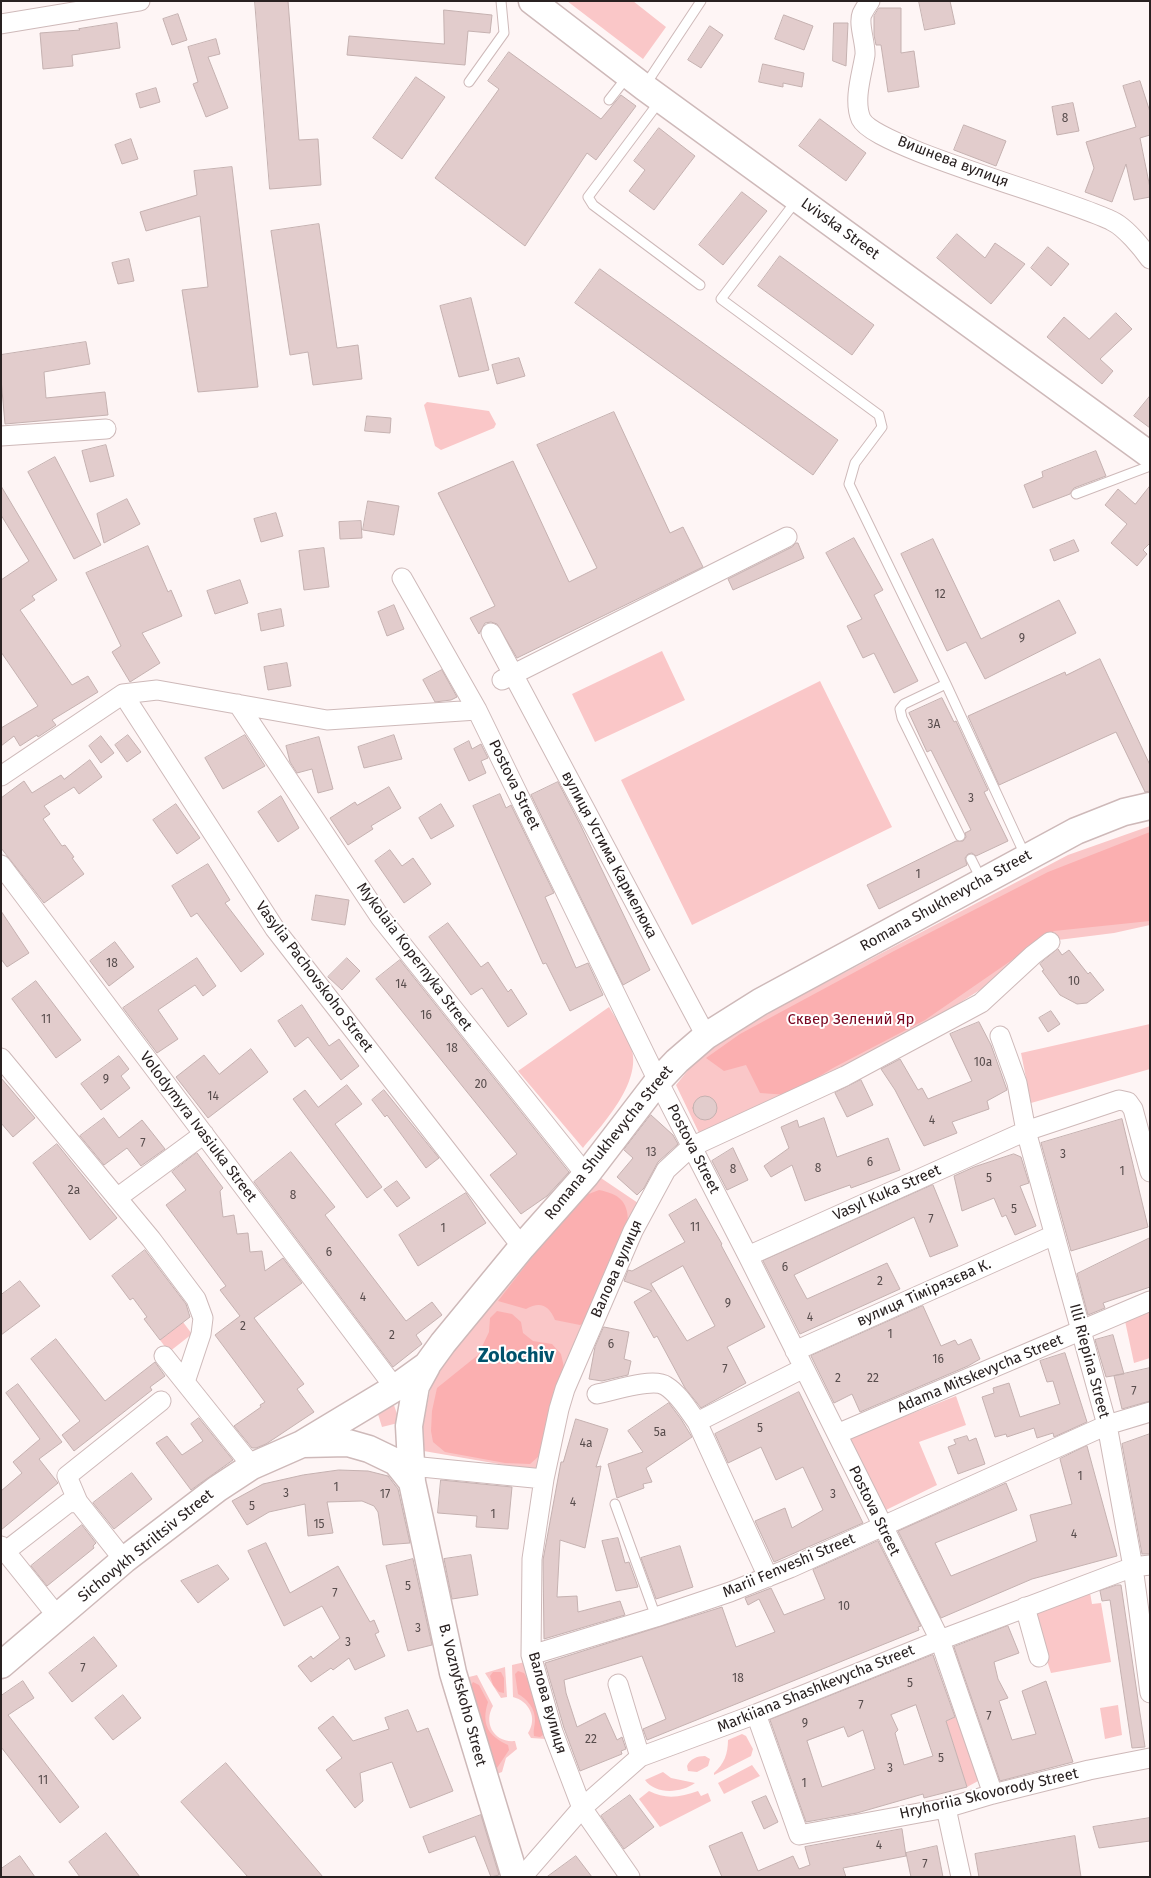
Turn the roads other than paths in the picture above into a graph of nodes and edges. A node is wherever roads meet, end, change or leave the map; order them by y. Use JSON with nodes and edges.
{"nodes":[{"id":1,"x":140,"y":1,"type":"edge"},
{"id":2,"x":501,"y":1,"type":"edge"},
{"id":3,"x":532,"y":1,"type":"edge"},
{"id":4,"x":701,"y":1,"type":"edge"},
{"id":5,"x":870,"y":1,"type":"edge"},
{"id":6,"x":1,"y":24,"type":"edge"},
{"id":7,"x":469,"y":82,"type":"dead end"},
{"id":8,"x":645,"y":87,"type":"junction"},
{"id":9,"x":609,"y":100,"type":"dead end"},
{"id":10,"x":798,"y":198,"type":"junction"},
{"id":11,"x":1150,"y":259,"type":"edge"},
{"id":12,"x":700,"y":285,"type":"dead end"},
{"id":13,"x":106,"y":429,"type":"dead end"},
{"id":14,"x":1,"y":436,"type":"edge"},
{"id":15,"x":1150,"y":455,"type":"edge"},
{"id":16,"x":1150,"y":466,"type":"edge"},
{"id":17,"x":1076,"y":494,"type":"dead end"},
{"id":18,"x":787,"y":537,"type":"dead end"},
{"id":19,"x":402,"y":578,"type":"dead end"},
{"id":20,"x":491,"y":633,"type":"dead end"},
{"id":21,"x":507,"y":677,"type":"junction"},
{"id":22,"x":946,"y":684,"type":"junction"},
{"id":23,"x":123,"y":694,"type":"junction"},
{"id":24,"x":238,"y":704,"type":"junction"},
{"id":25,"x":477,"y":710,"type":"junction"},
{"id":26,"x":1,"y":776,"type":"edge"},
{"id":27,"x":1150,"y":806,"type":"edge"},
{"id":28,"x":960,"y":836,"type":"dead end"},
{"id":29,"x":1026,"y":858,"type":"junction"},
{"id":30,"x":971,"y":859,"type":"dead end"},
{"id":31,"x":1,"y":865,"type":"edge"},
{"id":32,"x":982,"y":882,"type":"junction"},
{"id":33,"x":1050,"y":942,"type":"dead end"},
{"id":34,"x":706,"y":1036,"type":"junction"},
{"id":35,"x":1000,"y":1036,"type":"dead end"},
{"id":36,"x":1,"y":1058,"type":"edge"},
{"id":37,"x":658,"y":1081,"type":"junction"},
{"id":38,"x":1026,"y":1131,"type":"junction"},
{"id":39,"x":204,"y":1134,"type":"junction"},
{"id":40,"x":691,"y":1147,"type":"junction"},
{"id":41,"x":1150,"y":1172,"type":"edge"},
{"id":42,"x":586,"y":1175,"type":"junction"},
{"id":43,"x":118,"y":1198,"type":"junction"},
{"id":44,"x":1054,"y":1235,"type":"junction"},
{"id":45,"x":522,"y":1247,"type":"junction"},
{"id":46,"x":748,"y":1256,"type":"junction"},
{"id":47,"x":1150,"y":1301,"type":"edge"},
{"id":48,"x":1082,"y":1331,"type":"junction"},
{"id":49,"x":795,"y":1351,"type":"junction"},
{"id":50,"x":164,"y":1356,"type":"dead end"},
{"id":51,"x":427,"y":1365,"type":"junction"},
{"id":52,"x":804,"y":1368,"type":"junction"},
{"id":53,"x":185,"y":1382,"type":"junction"},
{"id":54,"x":395,"y":1388,"type":"junction"},
{"id":55,"x":597,"y":1394,"type":"dead end"},
{"id":56,"x":162,"y":1400,"type":"dead end"},
{"id":57,"x":1150,"y":1412,"type":"edge"},
{"id":58,"x":697,"y":1422,"type":"junction"},
{"id":59,"x":1107,"y":1425,"type":"junction"},
{"id":60,"x":837,"y":1434,"type":"junction"},
{"id":61,"x":302,"y":1444,"type":"junction"},
{"id":62,"x":252,"y":1466,"type":"junction"},
{"id":63,"x":412,"y":1474,"type":"junction"},
{"id":64,"x":544,"y":1479,"type":"junction"},
{"id":65,"x":78,"y":1502,"type":"junction"},
{"id":66,"x":615,"y":1504,"type":"dead end"},
{"id":67,"x":882,"y":1526,"type":"junction"},
{"id":68,"x":4,"y":1548,"type":"edge"},
{"id":69,"x":124,"y":1560,"type":"junction"},
{"id":70,"x":1141,"y":1566,"type":"edge"},
{"id":71,"x":768,"y":1577,"type":"junction"},
{"id":72,"x":1025,"y":1608,"type":"junction"},
{"id":73,"x":58,"y":1616,"type":"junction"},
{"id":74,"x":656,"y":1617,"type":"junction"},
{"id":75,"x":940,"y":1640,"type":"junction"},
{"id":76,"x":531,"y":1655,"type":"junction"},
{"id":77,"x":1039,"y":1658,"type":"dead end"},
{"id":78,"x":1,"y":1665,"type":"edge"},
{"id":79,"x":618,"y":1684,"type":"dead end"},
{"id":80,"x":1150,"y":1693,"type":"edge"},
{"id":81,"x":756,"y":1714,"type":"junction"},
{"id":82,"x":640,"y":1757,"type":"junction"},
{"id":83,"x":1150,"y":1758,"type":"edge"},
{"id":84,"x":993,"y":1794,"type":"junction"},
{"id":85,"x":582,"y":1808,"type":"junction"},
{"id":86,"x":946,"y":1808,"type":"junction"},
{"id":87,"x":515,"y":1877,"type":"edge"},
{"id":88,"x":522,"y":1877,"type":"edge"},
{"id":89,"x":630,"y":1877,"type":"edge"},
{"id":90,"x":961,"y":1877,"type":"edge"}],
"edges":[{"from":1,"to":6,"type":"street"},
{"from":2,"to":7,"type":"lane"},
{"from":3,"to":8,"type":"street","name":"Lvivska Street"},
{"from":4,"to":8,"type":"lane"},
{"from":5,"to":11,"type":"street","name":"Вишнева вулиця"},
{"from":8,"to":9,"type":"lane"},
{"from":8,"to":10,"type":"street","name":"Lvivska Street"},
{"from":8,"to":12,"type":"lane"},
{"from":10,"to":15,"type":"street","name":"Lvivska Street"},
{"from":10,"to":22,"type":"lane"},
{"from":13,"to":14,"type":"street"},
{"from":16,"to":17,"type":"lane"},
{"from":18,"to":21,"type":"street"},
{"from":19,"to":25,"type":"street","name":"Postova Street"},
{"from":20,"to":21,"type":"street","name":"вулиця Устима Кармелюка"},
{"from":21,"to":34,"type":"street","name":"вулиця Устима Кармелюка"},
{"from":22,"to":28,"type":"lane"},
{"from":22,"to":29,"type":"lane"},
{"from":23,"to":24,"type":"street"},
{"from":23,"to":26,"type":"street"},
{"from":23,"to":45,"type":"street","name":"Vasylia Pachovskoho Street"},
{"from":24,"to":25,"type":"street"},
{"from":24,"to":42,"type":"street","name":"Mykolaia Kopernyka Street"},
{"from":25,"to":37,"type":"street","name":"Postova Street"},
{"from":27,"to":29,"type":"street","name":"Romana Shukhevycha Street"},
{"from":29,"to":32,"type":"street","name":"Romana Shukhevycha Street"},
{"from":30,"to":32,"type":"lane"},
{"from":31,"to":39,"type":"street","name":"Volodymyra Ivasiuka Street"},
{"from":32,"to":34,"type":"street","name":"Romana Shukhevycha Street"},
{"from":33,"to":40,"type":"street","name":"Валова вулиця"},
{"from":34,"to":37,"type":"street","name":"Romana Shukhevycha Street"},
{"from":35,"to":38,"type":"street","name":"Illi Riepina Street"},
{"from":36,"to":43,"type":"street"},
{"from":37,"to":40,"type":"street","name":"Postova Street"},
{"from":37,"to":42,"type":"street","name":"Romana Shukhevycha Street"},
{"from":38,"to":41,"type":"street","name":"Vasyl Kuka Street"},
{"from":38,"to":44,"type":"street","name":"Illi Riepina Street"},
{"from":38,"to":46,"type":"street","name":"Vasyl Kuka Street"},
{"from":39,"to":43,"type":"street"},
{"from":39,"to":54,"type":"street","name":"Volodymyra Ivasiuka Street"},
{"from":40,"to":46,"type":"street","name":"Postova Street"},
{"from":40,"to":64,"type":"street","name":"Валова вулиця"},
{"from":42,"to":45,"type":"street","name":"Romana Shukhevycha Street"},
{"from":43,"to":53,"type":"street"},
{"from":44,"to":48,"type":"street","name":"Illi Riepina Street"},
{"from":44,"to":49,"type":"street","name":"вулиця Тімірязєва К."},
{"from":45,"to":51,"type":"street","name":"Romana Shukhevycha Street"},
{"from":46,"to":49,"type":"street","name":"Postova Street"},
{"from":47,"to":48,"type":"street","name":"Adama Mitskevycha Street"},
{"from":48,"to":59,"type":"street","name":"Illi Riepina Street"},
{"from":48,"to":60,"type":"street","name":"Adama Mitskevycha Street"},
{"from":49,"to":52,"type":"street","name":"Postova Street"},
{"from":50,"to":53,"type":"street"},
{"from":51,"to":54,"type":"street","name":"Romana Shukhevycha Street"},
{"from":51,"to":63,"type":"street","name":"B. Voznytskoho Street"},
{"from":52,"to":58,"type":"street"},
{"from":52,"to":60,"type":"street","name":"Postova Street"},
{"from":53,"to":62,"type":"street"},
{"from":54,"to":61,"type":"street","name":"Romana Shukhevycha Street"},
{"from":55,"to":58,"type":"street"},
{"from":56,"to":65,"type":"street"},
{"from":57,"to":59,"type":"street","name":"Marii Fenveshi Street"},
{"from":58,"to":71,"type":"street"},
{"from":59,"to":67,"type":"street","name":"Marii Fenveshi Street"},
{"from":59,"to":70,"type":"street","name":"Illi Riepina Street"},
{"from":60,"to":67,"type":"street","name":"Postova Street"},
{"from":61,"to":62,"type":"street","name":"Sichovykh Striltsiv Street"},
{"from":61,"to":63,"type":"street","name":"B. Voznytskoho Street"},
{"from":62,"to":69,"type":"street","name":"Sichovykh Striltsiv Street"},
{"from":63,"to":64,"type":"street"},
{"from":63,"to":87,"type":"street","name":"B. Voznytskoho Street"},
{"from":64,"to":76,"type":"street","name":"Валова вулиця"},
{"from":65,"to":68,"type":"street"},
{"from":65,"to":69,"type":"street"},
{"from":66,"to":74,"type":"lane"},
{"from":67,"to":71,"type":"street","name":"Marii Fenveshi Street"},
{"from":67,"to":75,"type":"street","name":"Postova Street"},
{"from":68,"to":73,"type":"street"},
{"from":69,"to":73,"type":"street","name":"Sichovykh Striltsiv Street"},
{"from":70,"to":72,"type":"street","name":"Markiiana Shashkevycha Street"},
{"from":70,"to":80,"type":"street","name":"Illi Riepina Street"},
{"from":71,"to":74,"type":"street","name":"Marii Fenveshi Street"},
{"from":72,"to":75,"type":"street","name":"Markiiana Shashkevycha Street"},
{"from":72,"to":77,"type":"street"},
{"from":73,"to":78,"type":"street","name":"Sichovykh Striltsiv Street"},
{"from":74,"to":76,"type":"street","name":"Marii Fenveshi Street"},
{"from":75,"to":81,"type":"street","name":"Markiiana Shashkevycha Street"},
{"from":75,"to":84,"type":"street","name":"Postova Street"},
{"from":76,"to":85,"type":"street","name":"Валова вулиця"},
{"from":79,"to":82,"type":"street"},
{"from":81,"to":82,"type":"street","name":"Markiiana Shashkevycha Street"},
{"from":81,"to":86,"type":"street","name":"Hryhoriia Skovorody Street"},
{"from":82,"to":85,"type":"street","name":"Markiiana Shashkevycha Street"},
{"from":83,"to":84,"type":"street","name":"Hryhoriia Skovorody Street"},
{"from":84,"to":86,"type":"street","name":"Hryhoriia Skovorody Street"},
{"from":85,"to":88,"type":"street","name":"Markiiana Shashkevycha Street"},
{"from":85,"to":89,"type":"street","name":"Валова вулиця"},
{"from":86,"to":90,"type":"street"}]}
